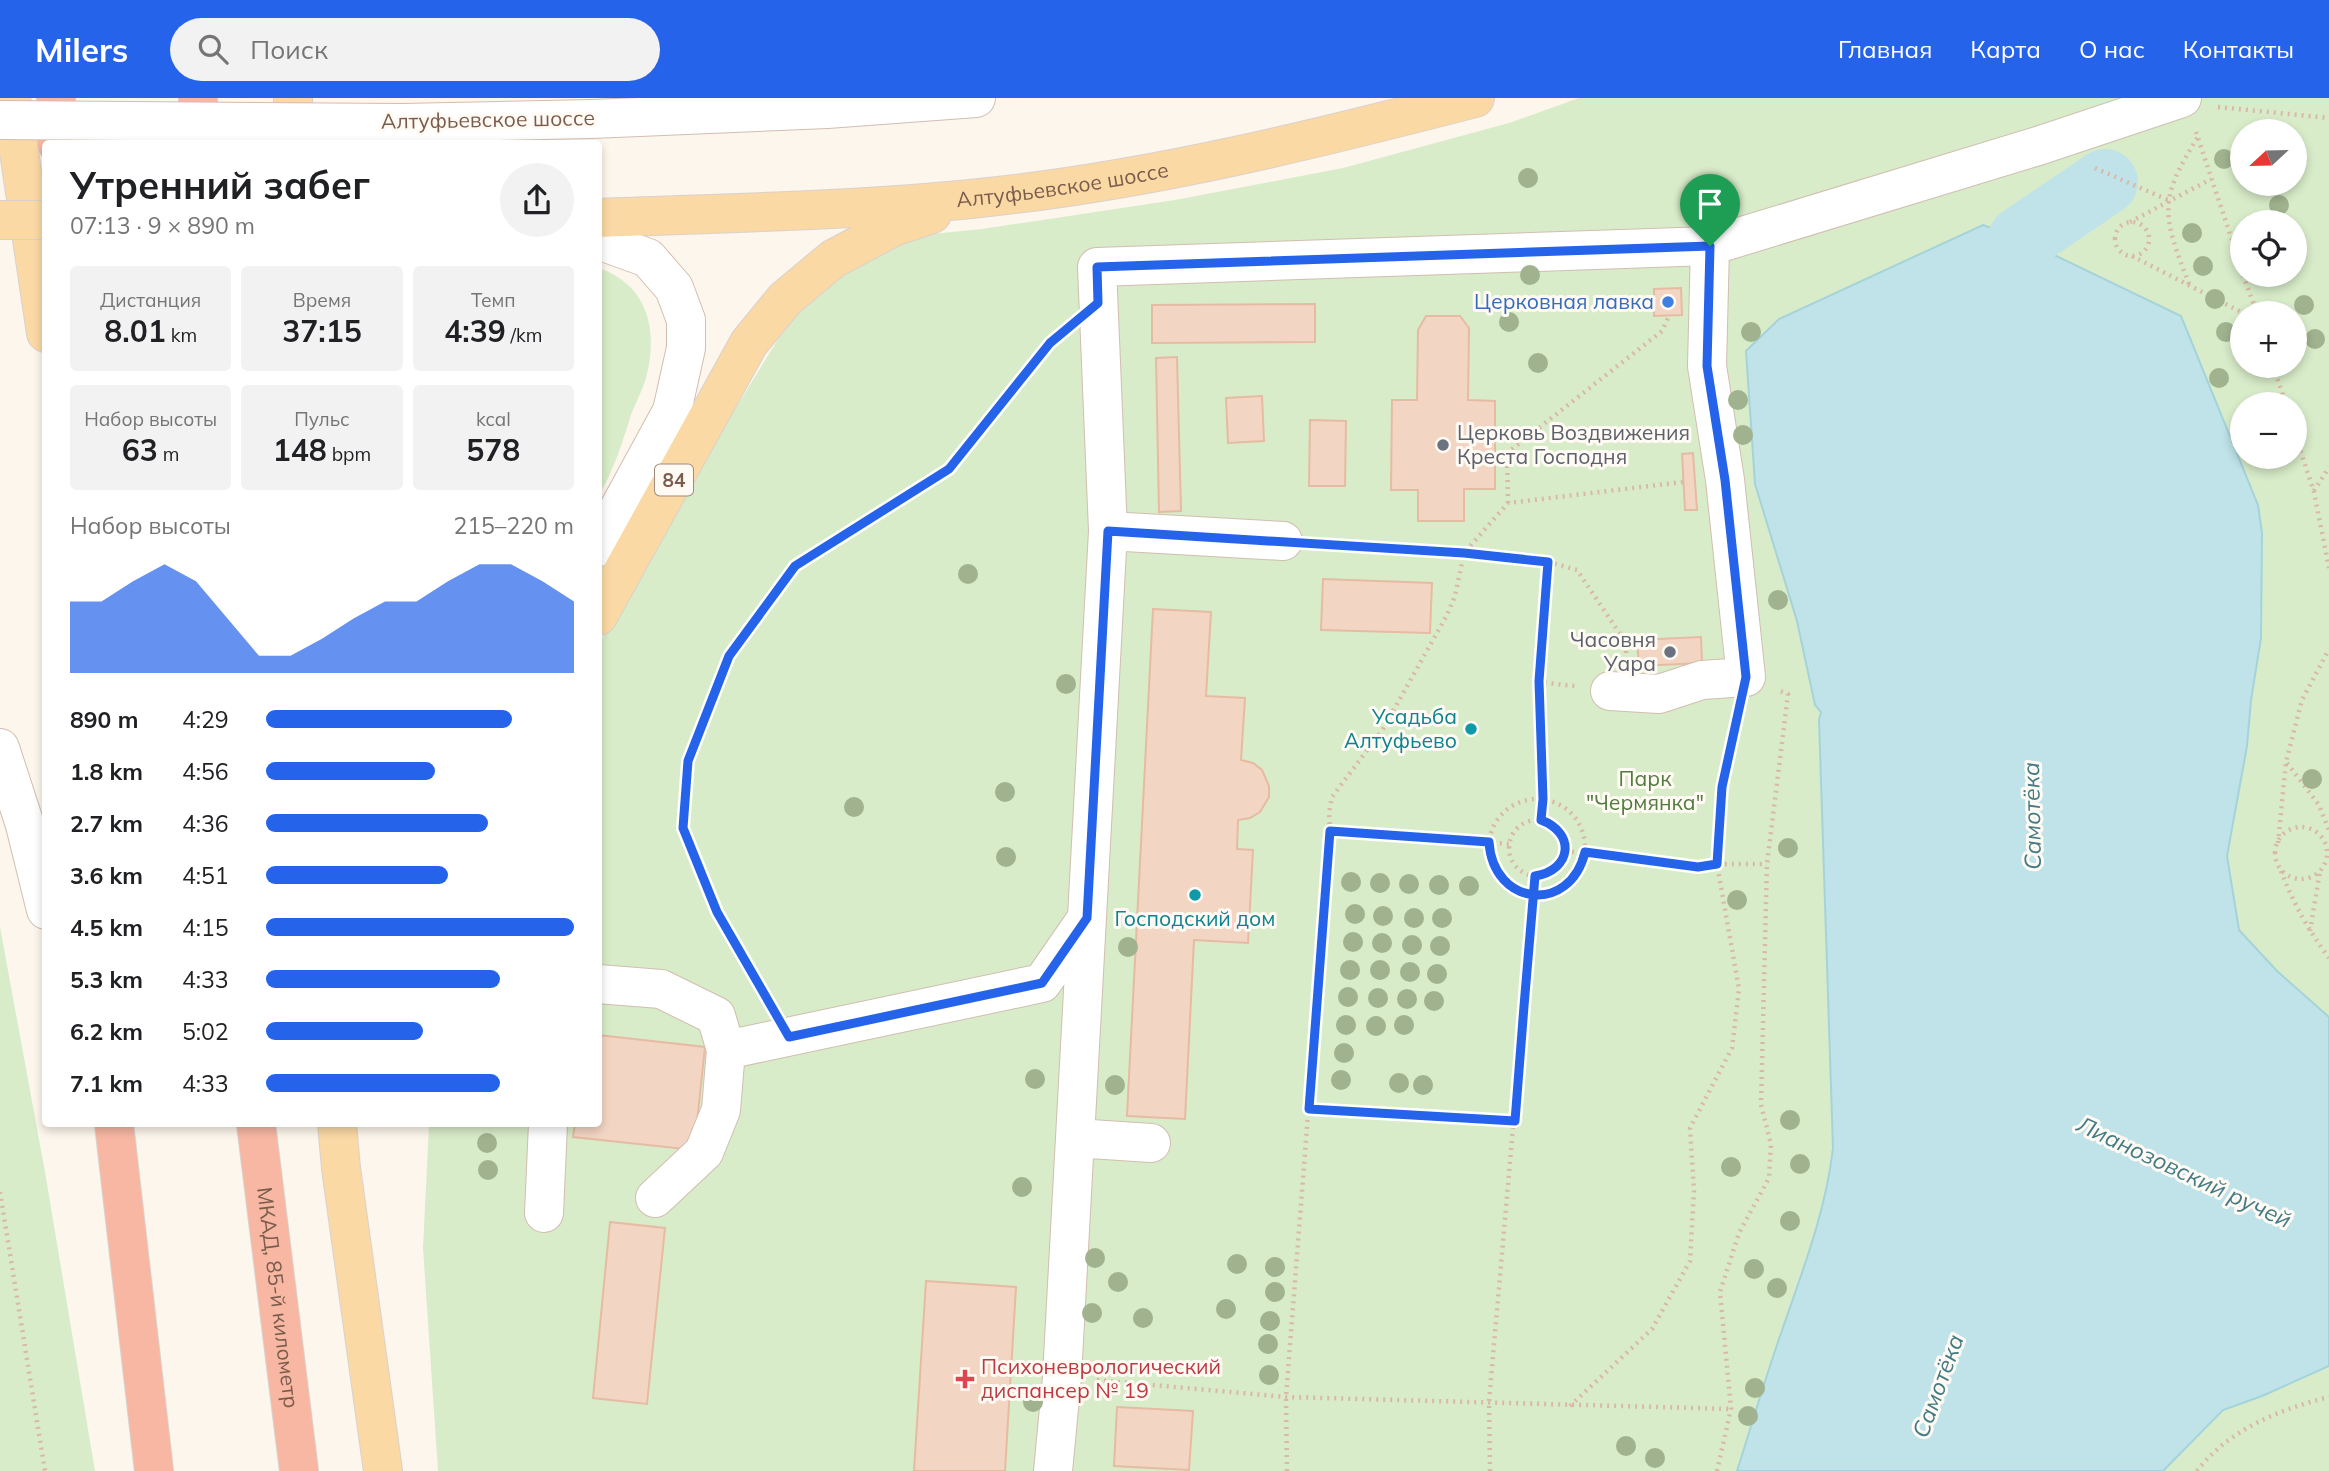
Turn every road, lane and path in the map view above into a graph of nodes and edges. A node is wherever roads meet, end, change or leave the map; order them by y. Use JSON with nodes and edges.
{"nodes":[{"id":1,"x":11,"y":98,"type":"edge"},
{"id":2,"x":56,"y":98,"type":"edge"},
{"id":3,"x":198,"y":98,"type":"edge"},
{"id":4,"x":293,"y":98,"type":"edge"},
{"id":5,"x":659,"y":98,"type":"edge"},
{"id":6,"x":976,"y":98,"type":"edge"},
{"id":7,"x":1475,"y":98,"type":"edge"},
{"id":8,"x":2196,"y":110,"type":"edge"},
{"id":9,"x":593,"y":118,"type":"junction"},
{"id":10,"x":2329,"y":118,"type":"edge"},
{"id":11,"x":0,"y":120,"type":"edge"},
{"id":12,"x":2198,"y":137,"type":"junction"},
{"id":13,"x":57,"y":140,"type":"edge"},
{"id":14,"x":198,"y":140,"type":"edge"},
{"id":15,"x":293,"y":140,"type":"edge"},
{"id":16,"x":2041,"y":145,"type":"junction"},
{"id":17,"x":2211,"y":179,"type":"junction"},
{"id":18,"x":981,"y":198,"type":"junction"},
{"id":19,"x":2168,"y":200,"type":"junction"},
{"id":20,"x":602,"y":218,"type":"edge"},
{"id":21,"x":0,"y":220,"type":"edge"},
{"id":22,"x":42,"y":220,"type":"edge"},
{"id":23,"x":2129,"y":222,"type":"junction"},
{"id":24,"x":2230,"y":234,"type":"edge"},
{"id":25,"x":602,"y":241,"type":"edge"},
{"id":26,"x":1710,"y":246,"type":"junction"},
{"id":27,"x":2132,"y":256,"type":"junction"},
{"id":28,"x":2189,"y":284,"type":"junction"},
{"id":29,"x":1098,"y":303,"type":"junction"},
{"id":30,"x":42,"y":306,"type":"edge"},
{"id":31,"x":2230,"y":306,"type":"edge"},
{"id":32,"x":1669,"y":316,"type":"dead end"},
{"id":33,"x":2329,"y":467,"type":"edge"},
{"id":34,"x":2306,"y":469,"type":"edge"},
{"id":35,"x":1684,"y":482,"type":"dead end"},
{"id":36,"x":2314,"y":492,"type":"junction"},
{"id":37,"x":1508,"y":503,"type":"junction"},
{"id":38,"x":1108,"y":531,"type":"junction"},
{"id":39,"x":602,"y":540,"type":"edge"},
{"id":40,"x":1283,"y":541,"type":"joint"},
{"id":41,"x":1464,"y":553,"type":"junction"},
{"id":42,"x":1548,"y":562,"type":"junction"},
{"id":43,"x":2329,"y":568,"type":"edge"},
{"id":44,"x":602,"y":609,"type":"edge"},
{"id":45,"x":2329,"y":649,"type":"edge"},
{"id":46,"x":1746,"y":677,"type":"junction"},
{"id":47,"x":1539,"y":681,"type":"junction"},
{"id":48,"x":1618,"y":691,"type":"junction"},
{"id":49,"x":0,"y":748,"type":"edge"},
{"id":50,"x":2286,"y":762,"type":"junction"},
{"id":51,"x":1543,"y":799,"type":"junction"},
{"id":52,"x":1541,"y":820,"type":"junction"},
{"id":53,"x":2329,"y":830,"type":"edge"},
{"id":54,"x":1330,"y":831,"type":"junction"},
{"id":55,"x":1489,"y":842,"type":"junction"},
{"id":56,"x":2278,"y":843,"type":"junction"},
{"id":57,"x":1509,"y":844,"type":"junction"},
{"id":58,"x":2328,"y":850,"type":"edge"},
{"id":59,"x":1566,"y":851,"type":"junction"},
{"id":60,"x":1585,"y":852,"type":"junction"},
{"id":61,"x":1717,"y":864,"type":"junction"},
{"id":62,"x":1768,"y":864,"type":"junction"},
{"id":63,"x":2278,"y":864,"type":"junction"},
{"id":64,"x":2320,"y":871,"type":"junction"},
{"id":65,"x":1535,"y":876,"type":"junction"},
{"id":66,"x":42,"y":895,"type":"edge"},
{"id":67,"x":1533,"y":895,"type":"junction"},
{"id":68,"x":1087,"y":918,"type":"junction"},
{"id":69,"x":2310,"y":932,"type":"junction"},
{"id":70,"x":2329,"y":958,"type":"edge"},
{"id":71,"x":602,"y":984,"type":"edge"},
{"id":72,"x":789,"y":1037,"type":"junction"},
{"id":73,"x":726,"y":1050,"type":"junction"},
{"id":74,"x":1309,"y":1109,"type":"junction"},
{"id":75,"x":1515,"y":1121,"type":"junction"},
{"id":76,"x":100,"y":1127,"type":"edge"},
{"id":77,"x":114,"y":1127,"type":"edge"},
{"id":78,"x":256,"y":1127,"type":"edge"},
{"id":79,"x":337,"y":1127,"type":"edge"},
{"id":80,"x":347,"y":1127,"type":"edge"},
{"id":81,"x":548,"y":1127,"type":"edge"},
{"id":82,"x":1075,"y":1138,"type":"junction"},
{"id":83,"x":1151,"y":1143,"type":"dead end"},
{"id":84,"x":341,"y":1168,"type":"junction"},
{"id":85,"x":0,"y":1192,"type":"edge"},
{"id":86,"x":655,"y":1198,"type":"dead end"},
{"id":87,"x":544,"y":1213,"type":"dead end"},
{"id":88,"x":125,"y":1232,"type":"junction"},
{"id":89,"x":1062,"y":1377,"type":"junction"},
{"id":90,"x":1286,"y":1397,"type":"junction"},
{"id":91,"x":2329,"y":1397,"type":"edge"},
{"id":92,"x":1489,"y":1402,"type":"junction"},
{"id":93,"x":1570,"y":1406,"type":"junction"},
{"id":94,"x":1731,"y":1409,"type":"junction"},
{"id":95,"x":45,"y":1471,"type":"edge"},
{"id":96,"x":154,"y":1471,"type":"edge"},
{"id":97,"x":299,"y":1471,"type":"edge"},
{"id":98,"x":383,"y":1471,"type":"edge"},
{"id":99,"x":1053,"y":1471,"type":"edge"},
{"id":100,"x":1287,"y":1471,"type":"edge"},
{"id":101,"x":1490,"y":1471,"type":"edge"},
{"id":102,"x":1717,"y":1471,"type":"edge"},
{"id":103,"x":2197,"y":1471,"type":"edge"}],
"edges":[{"from":1,"to":30,"type":"main road"},
{"from":2,"to":13,"type":"highway"},
{"from":3,"to":14,"type":"highway"},
{"from":4,"to":15,"type":"main road"},
{"from":5,"to":9,"type":"street"},
{"from":6,"to":9,"type":"street","name":"Алтуфьевское шоссе"},
{"from":7,"to":18,"type":"main road","name":"Алтуфьевское шоссе"},
{"from":8,"to":10,"type":"path"},
{"from":8,"to":12,"type":"path"},
{"from":8,"to":16,"type":"street"},
{"from":9,"to":11,"type":"street","name":"Алтуфьевское шоссе","bridge":true},
{"from":12,"to":17,"type":"path"},
{"from":12,"to":19,"type":"path"},
{"from":16,"to":19,"type":"path"},
{"from":16,"to":26,"type":"street"},
{"from":17,"to":19,"type":"path"},
{"from":17,"to":24,"type":"path"},
{"from":18,"to":20,"type":"main road","name":"Алтуфьевское шоссе"},
{"from":18,"to":44,"type":"main road","number":"84"},
{"from":19,"to":23,"type":"path"},
{"from":19,"to":28,"type":"path"},
{"from":21,"to":22,"type":"main road","bridge":true},
{"from":23,"to":27,"type":"path"},
{"from":23,"to":27,"type":"path"},
{"from":25,"to":39,"type":"street"},
{"from":26,"to":29,"type":"street"},
{"from":26,"to":46,"type":"street"},
{"from":27,"to":28,"type":"path"},
{"from":28,"to":31,"type":"path"},
{"from":29,"to":38,"type":"street"},
{"from":29,"to":72,"type":"path"},
{"from":32,"to":37,"type":"path"},
{"from":33,"to":36,"type":"path"},
{"from":34,"to":36,"type":"path"},
{"from":35,"to":37,"type":"path"},
{"from":36,"to":43,"type":"path"},
{"from":37,"to":41,"type":"path"},
{"from":38,"to":40,"type":"street"},
{"from":38,"to":68,"type":"street"},
{"from":40,"to":41,"type":"path"},
{"from":41,"to":42,"type":"path"},
{"from":41,"to":54,"type":"path"},
{"from":42,"to":47,"type":"path"},
{"from":42,"to":48,"type":"path"},
{"from":45,"to":50,"type":"path"},
{"from":46,"to":48,"type":"street"},
{"from":46,"to":61,"type":"path"},
{"from":46,"to":62,"type":"path"},
{"from":47,"to":48,"type":"path"},
{"from":47,"to":51,"type":"path"},
{"from":49,"to":66,"type":"street"},
{"from":50,"to":53,"type":"path"},
{"from":50,"to":56,"type":"path"},
{"from":51,"to":52,"type":"path"},
{"from":51,"to":55,"type":"path"},
{"from":51,"to":60,"type":"path"},
{"from":52,"to":57,"type":"path"},
{"from":52,"to":59,"type":"path"},
{"from":54,"to":55,"type":"path"},
{"from":54,"to":74,"type":"path"},
{"from":55,"to":57,"type":"path"},
{"from":55,"to":67,"type":"path"},
{"from":56,"to":58,"type":"path"},
{"from":56,"to":63,"type":"path"},
{"from":57,"to":65,"type":"path"},
{"from":58,"to":64,"type":"path"},
{"from":59,"to":60,"type":"path"},
{"from":59,"to":65,"type":"path"},
{"from":60,"to":61,"type":"path"},
{"from":60,"to":67,"type":"path"},
{"from":61,"to":62,"type":"path"},
{"from":61,"to":93,"type":"path"},
{"from":62,"to":94,"type":"path"},
{"from":63,"to":64,"type":"path"},
{"from":63,"to":69,"type":"path"},
{"from":64,"to":69,"type":"path"},
{"from":65,"to":67,"type":"path"},
{"from":67,"to":75,"type":"path"},
{"from":68,"to":72,"type":"street"},
{"from":68,"to":82,"type":"street"},
{"from":69,"to":70,"type":"path"},
{"from":71,"to":73,"type":"street"},
{"from":72,"to":73,"type":"street"},
{"from":73,"to":86,"type":"street"},
{"from":74,"to":75,"type":"path"},
{"from":74,"to":90,"type":"path"},
{"from":75,"to":92,"type":"path"},
{"from":76,"to":88,"type":"street"},
{"from":77,"to":88,"type":"highway"},
{"from":78,"to":97,"type":"highway","name":"МКАД, 85-й километр"},
{"from":79,"to":84,"type":"main road"},
{"from":80,"to":84,"type":"main road"},
{"from":81,"to":87,"type":"street"},
{"from":82,"to":83,"type":"street"},
{"from":82,"to":89,"type":"street"},
{"from":84,"to":98,"type":"main road"},
{"from":85,"to":95,"type":"path"},
{"from":88,"to":96,"type":"highway"},
{"from":89,"to":90,"type":"path"},
{"from":89,"to":99,"type":"street"},
{"from":90,"to":92,"type":"path"},
{"from":90,"to":100,"type":"path"},
{"from":91,"to":103,"type":"path"},
{"from":92,"to":93,"type":"path"},
{"from":92,"to":101,"type":"path"},
{"from":93,"to":94,"type":"path"},
{"from":94,"to":102,"type":"path"}]}
